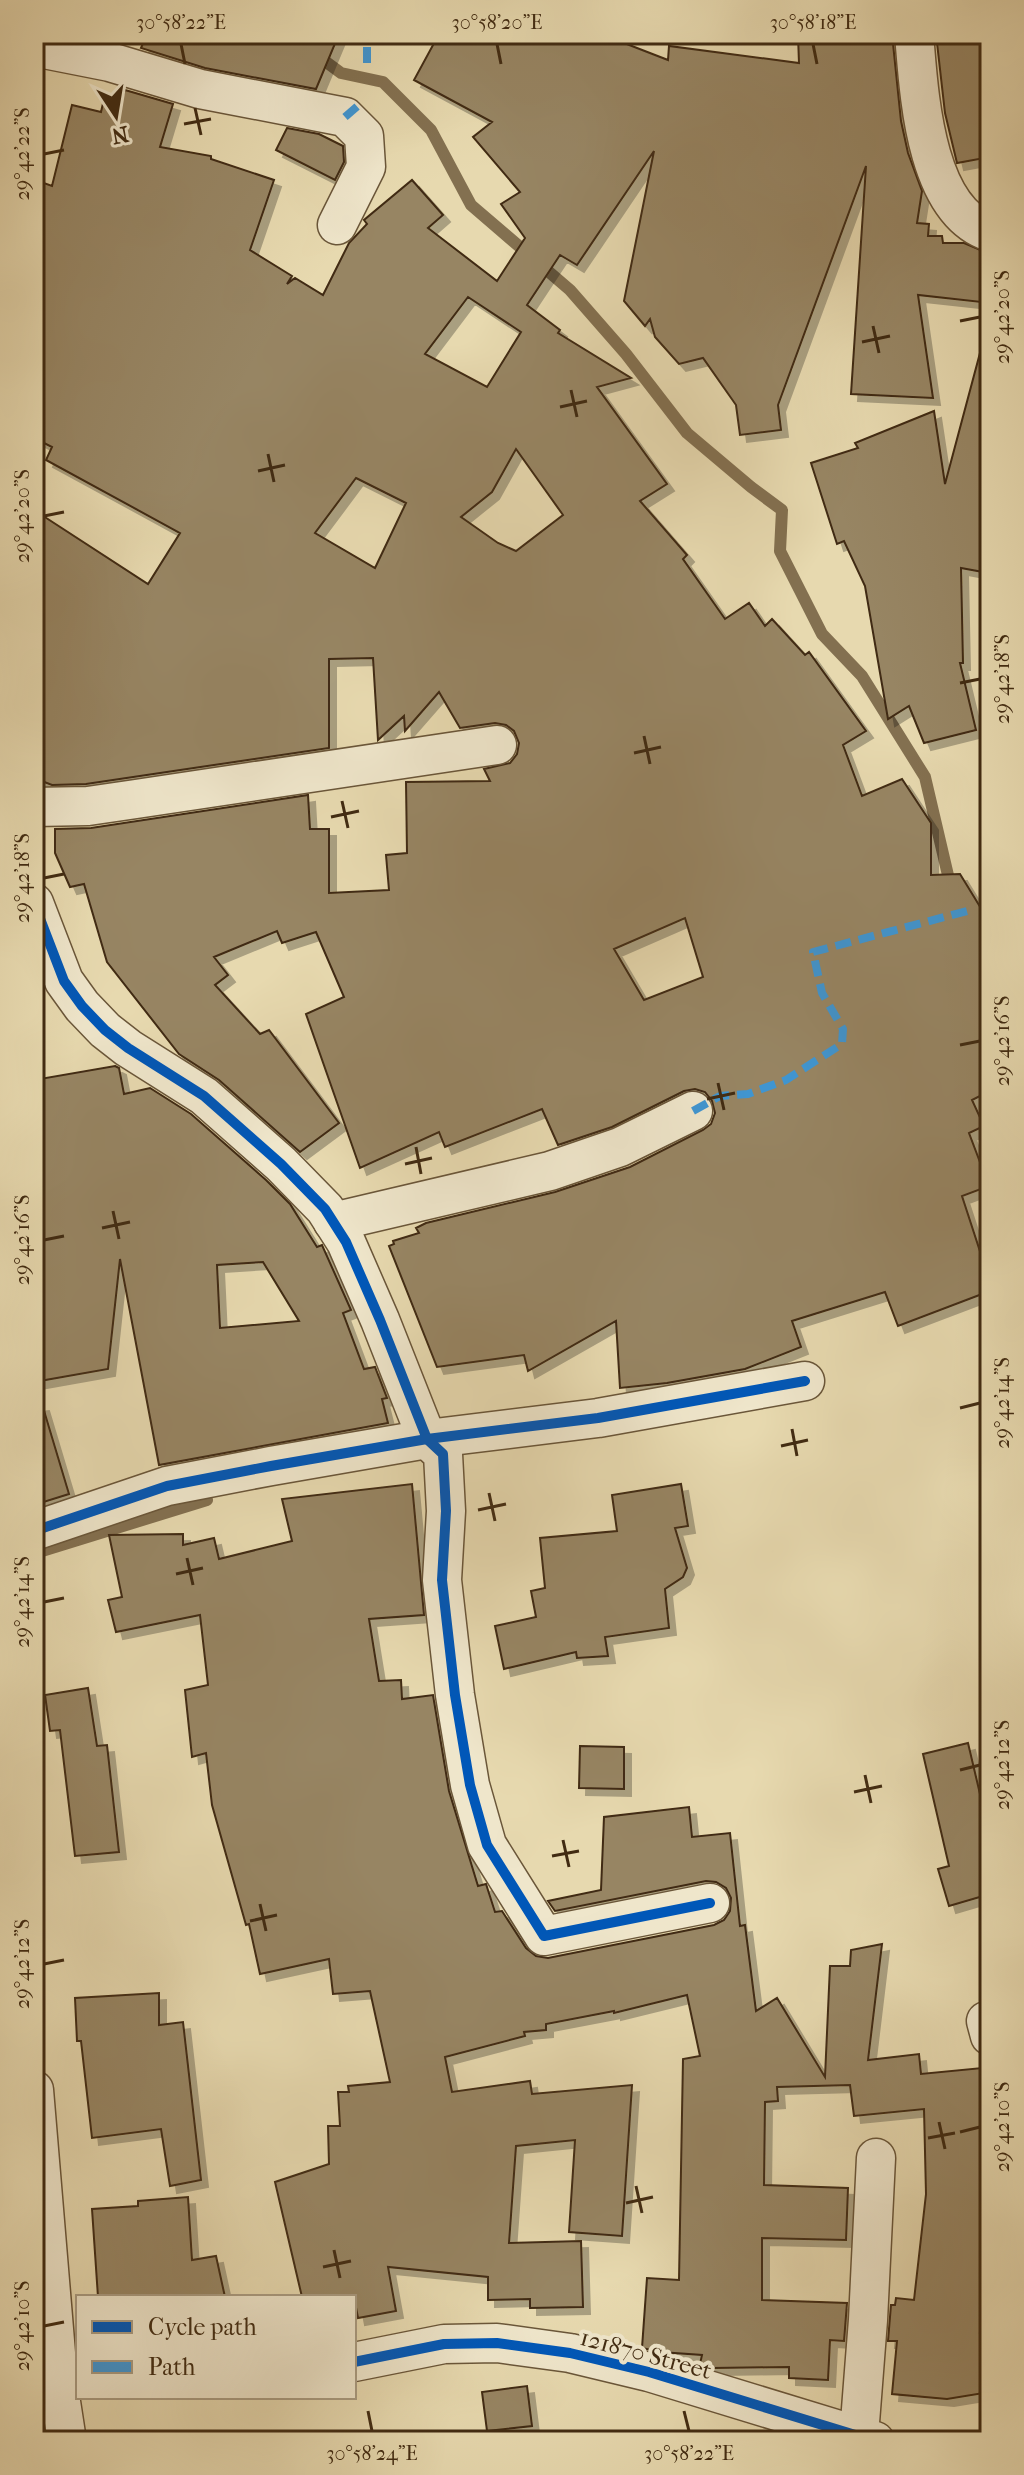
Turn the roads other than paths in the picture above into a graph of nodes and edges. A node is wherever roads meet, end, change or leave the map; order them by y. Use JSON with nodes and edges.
{"nodes":[{"id":1,"x":914,"y":34,"type":"edge"},
{"id":2,"x":34,"y":47,"type":"edge"},
{"id":3,"x":337,"y":225,"type":"dead end"},
{"id":4,"x":990,"y":232,"type":"edge"},
{"id":5,"x":497,"y":745,"type":"dead end"},
{"id":6,"x":34,"y":807,"type":"edge"},
{"id":7,"x":34,"y":903,"type":"edge"},
{"id":8,"x":693,"y":1111,"type":"dead end"},
{"id":9,"x":333,"y":1222,"type":"junction"},
{"id":10,"x":805,"y":1381,"type":"dead end"},
{"id":11,"x":427,"y":1439,"type":"junction"},
{"id":12,"x":34,"y":1531,"type":"edge"},
{"id":13,"x":710,"y":1903,"type":"dead end"},
{"id":14,"x":34,"y":2090,"type":"edge"},
{"id":15,"x":876,"y":2158,"type":"dead end"},
{"id":16,"x":356,"y":2362,"type":"edge"},
{"id":17,"x":69,"y":2388,"type":"edge"},
{"id":18,"x":867,"y":2438,"type":"edge"},
{"id":19,"x":67,"y":2441,"type":"edge"}],
"edges":[{"from":1,"to":4,"type":"street"},
{"from":2,"to":3,"type":"street"},
{"from":5,"to":6,"type":"street"},
{"from":7,"to":9,"type":"street"},
{"from":8,"to":9,"type":"street"},
{"from":9,"to":11,"type":"street"},
{"from":10,"to":11,"type":"street"},
{"from":11,"to":12,"type":"street"},
{"from":11,"to":13,"type":"street"},
{"from":14,"to":17,"type":"street"},
{"from":15,"to":18,"type":"street"},
{"from":16,"to":18,"type":"street","name":"121870 Street"},
{"from":17,"to":19,"type":"street"}]}
